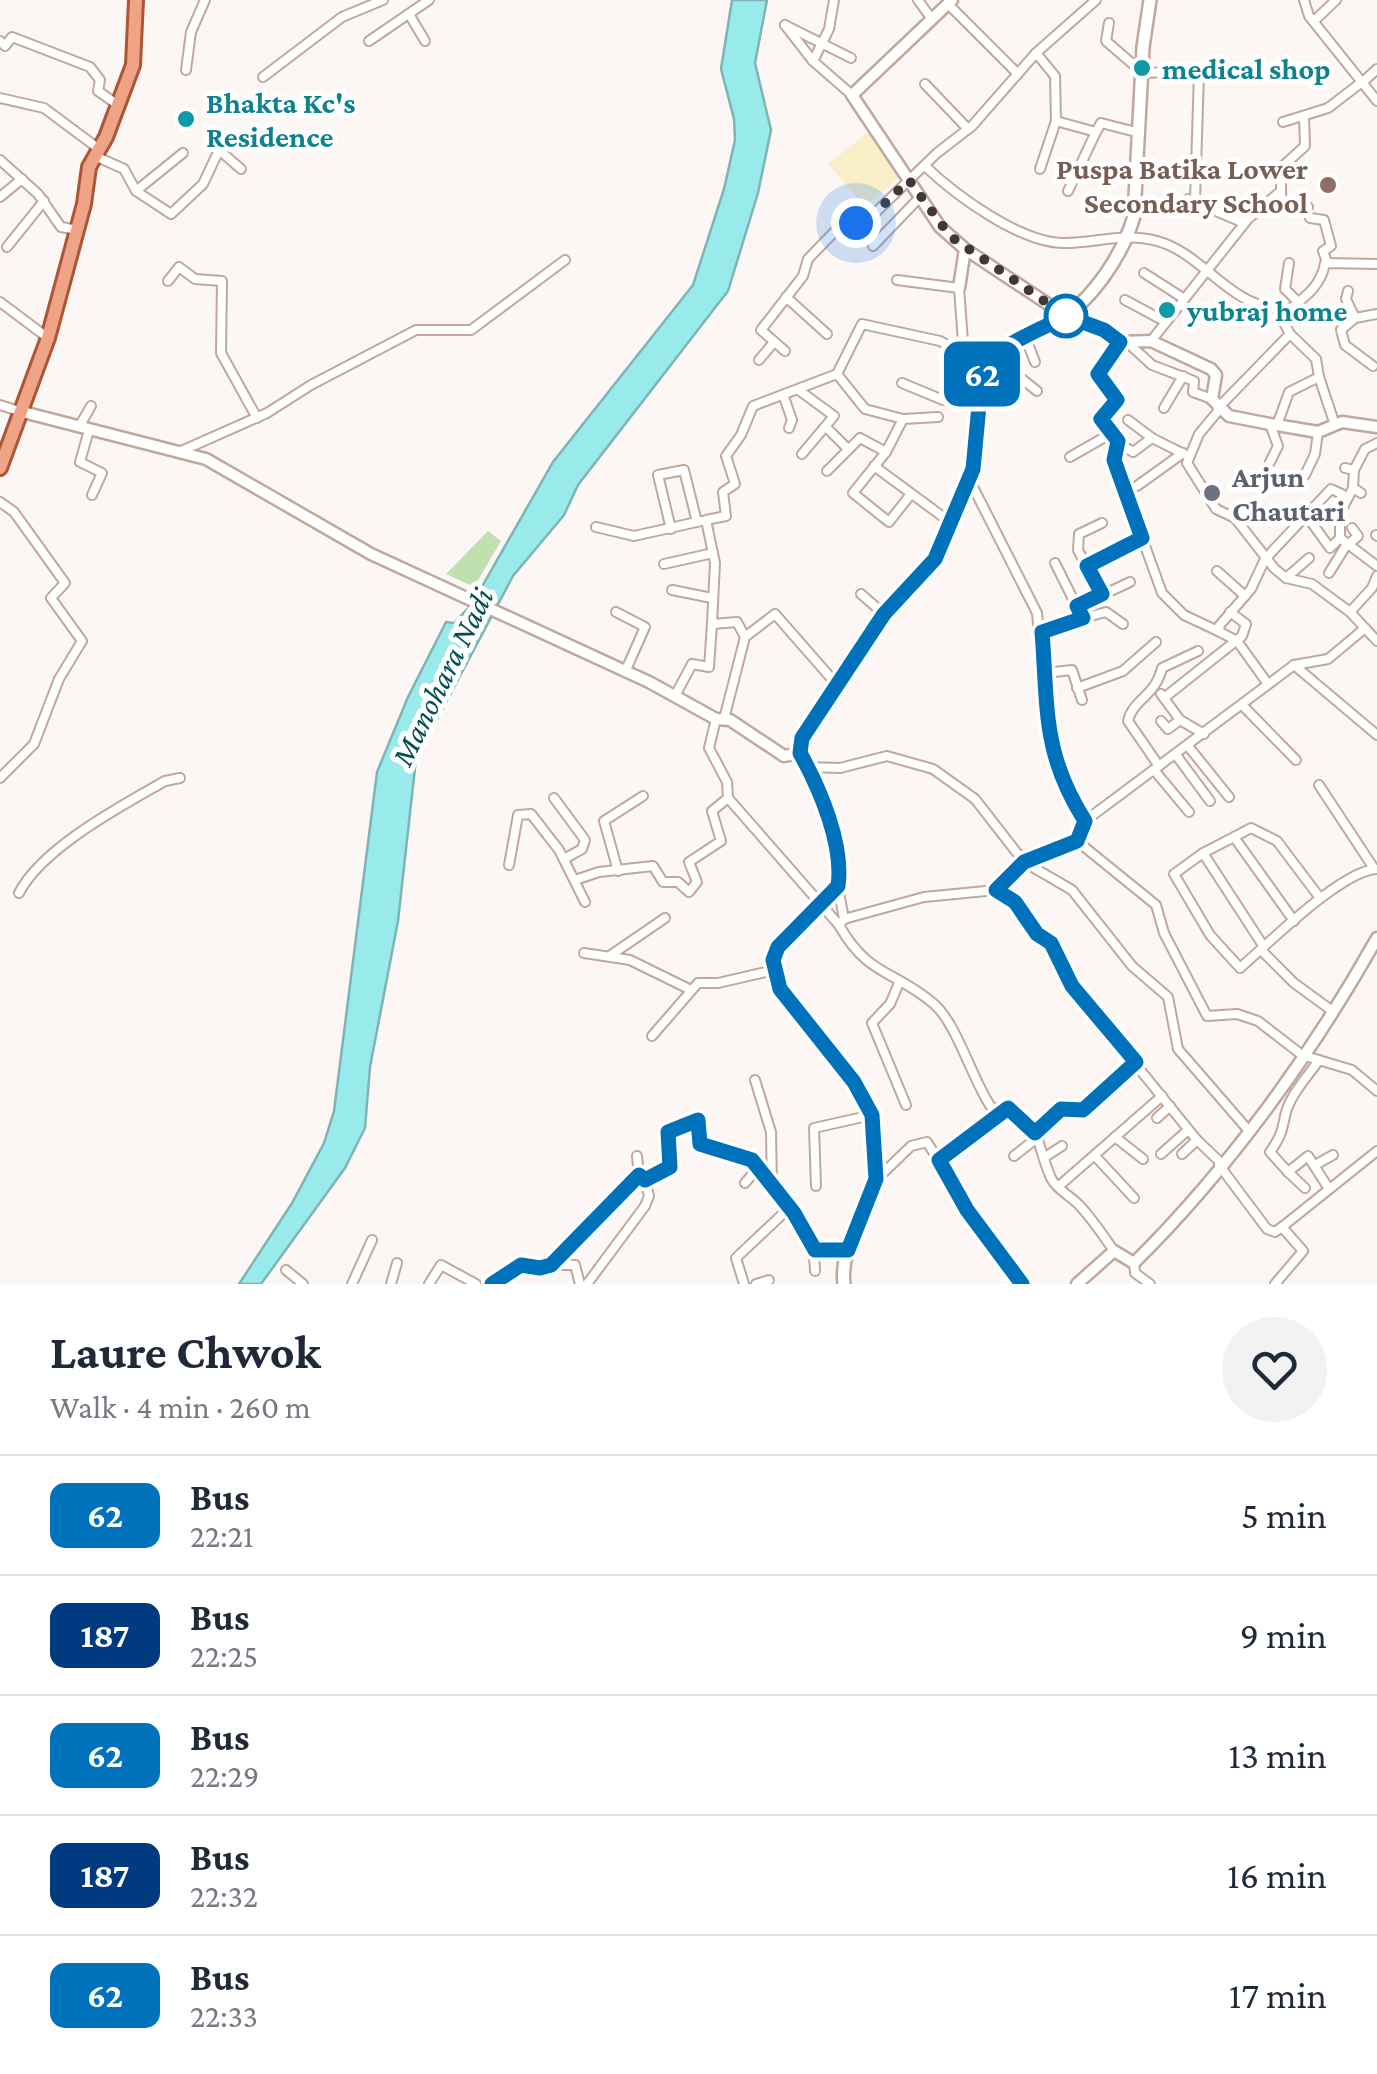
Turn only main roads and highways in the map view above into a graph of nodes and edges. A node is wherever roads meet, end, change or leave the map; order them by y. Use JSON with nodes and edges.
{"nodes":[{"id":1,"x":136,"y":0,"type":"edge"},
{"id":2,"x":1150,"y":0,"type":"edge"},
{"id":3,"x":0,"y":468,"type":"edge"},
{"id":4,"x":844,"y":1284,"type":"edge"}],
"edges":[{"from":1,"to":3,"type":"main road"},
{"from":2,"to":4,"type":"main road"}]}
